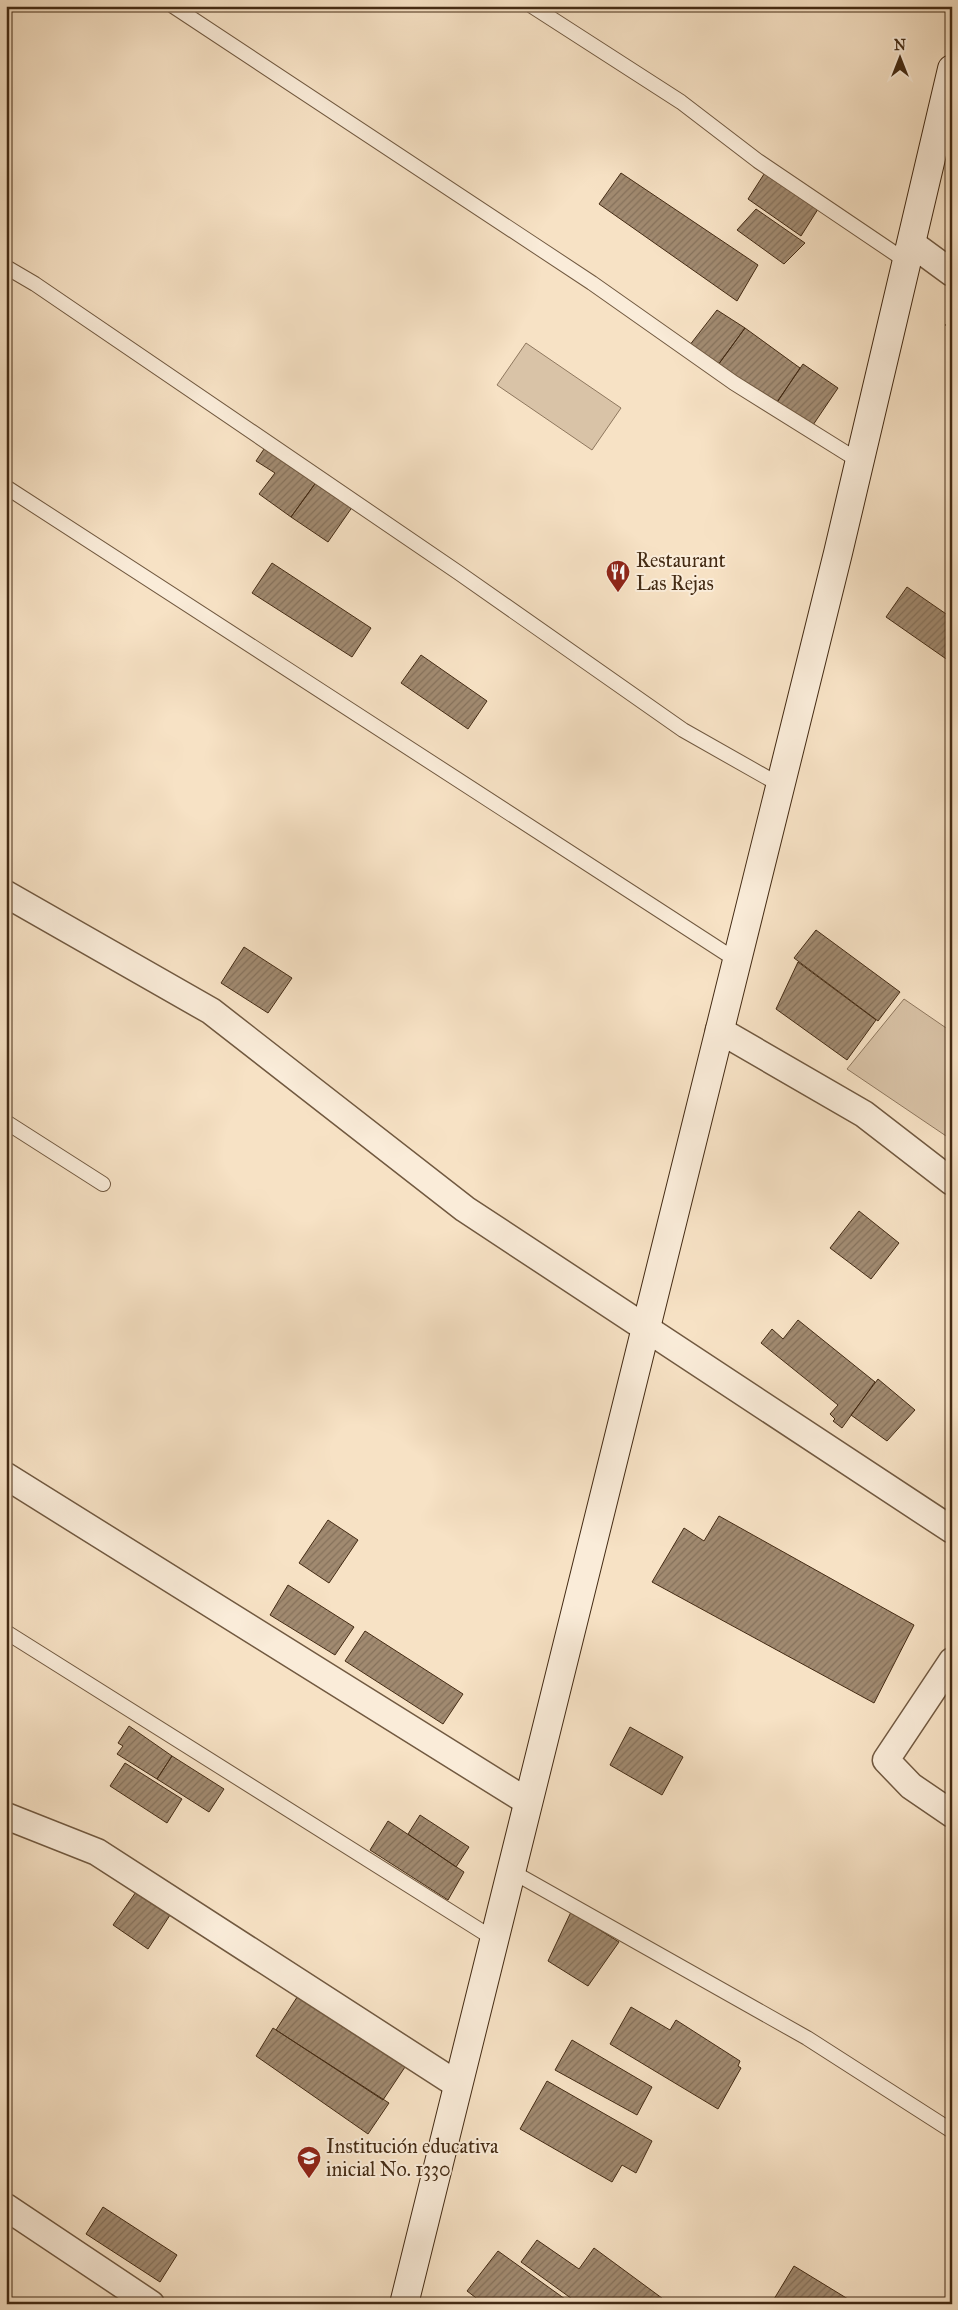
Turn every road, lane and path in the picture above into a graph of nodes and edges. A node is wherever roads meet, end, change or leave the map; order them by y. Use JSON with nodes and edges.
{"nodes":[{"id":1,"x":173,"y":6,"type":"edge"},
{"id":2,"x":532,"y":6,"type":"edge"},
{"id":3,"x":952,"y":69,"type":"edge"},
{"id":4,"x":908,"y":252,"type":"junction"},
{"id":5,"x":6,"y":267,"type":"edge"},
{"id":6,"x":952,"y":273,"type":"edge"},
{"id":7,"x":859,"y":462,"type":"junction"},
{"id":8,"x":6,"y":487,"type":"edge"},
{"id":9,"x":780,"y":785,"type":"junction"},
{"id":10,"x":6,"y":894,"type":"edge"},
{"id":11,"x":736,"y":960,"type":"junction"},
{"id":12,"x":719,"y":1030,"type":"junction"},
{"id":13,"x":6,"y":1122,"type":"edge"},
{"id":14,"x":952,"y":1182,"type":"edge"},
{"id":15,"x":103,"y":1184,"type":"dead end"},
{"id":16,"x":645,"y":1327,"type":"junction"},
{"id":17,"x":6,"y":1476,"type":"edge"},
{"id":18,"x":952,"y":1530,"type":"edge"},
{"id":19,"x":6,"y":1632,"type":"edge"},
{"id":20,"x":952,"y":1660,"type":"edge"},
{"id":21,"x":528,"y":1802,"type":"junction"},
{"id":22,"x":952,"y":1814,"type":"edge"},
{"id":23,"x":6,"y":1816,"type":"edge"},
{"id":24,"x":511,"y":1871,"type":"junction"},
{"id":25,"x":494,"y":1939,"type":"junction"},
{"id":26,"x":458,"y":2085,"type":"junction"},
{"id":27,"x":952,"y":2131,"type":"edge"},
{"id":28,"x":6,"y":2207,"type":"edge"},
{"id":29,"x":151,"y":2304,"type":"edge"},
{"id":30,"x":404,"y":2304,"type":"edge"}],
"edges":[{"from":1,"to":7,"type":"lane"},
{"from":2,"to":4,"type":"lane"},
{"from":3,"to":4,"type":"main road"},
{"from":4,"to":6,"type":"street"},
{"from":4,"to":7,"type":"main road"},
{"from":5,"to":9,"type":"lane"},
{"from":7,"to":9,"type":"main road"},
{"from":8,"to":11,"type":"lane"},
{"from":9,"to":11,"type":"main road"},
{"from":10,"to":16,"type":"street"},
{"from":11,"to":12,"type":"main road"},
{"from":12,"to":14,"type":"street"},
{"from":12,"to":16,"type":"main road"},
{"from":13,"to":15,"type":"lane"},
{"from":16,"to":18,"type":"street"},
{"from":16,"to":21,"type":"main road"},
{"from":17,"to":21,"type":"street"},
{"from":19,"to":25,"type":"lane"},
{"from":20,"to":22,"type":"street"},
{"from":21,"to":24,"type":"main road"},
{"from":23,"to":26,"type":"street"},
{"from":24,"to":25,"type":"main road"},
{"from":24,"to":27,"type":"lane"},
{"from":25,"to":26,"type":"main road"},
{"from":26,"to":30,"type":"main road"},
{"from":28,"to":29,"type":"street"}]}
